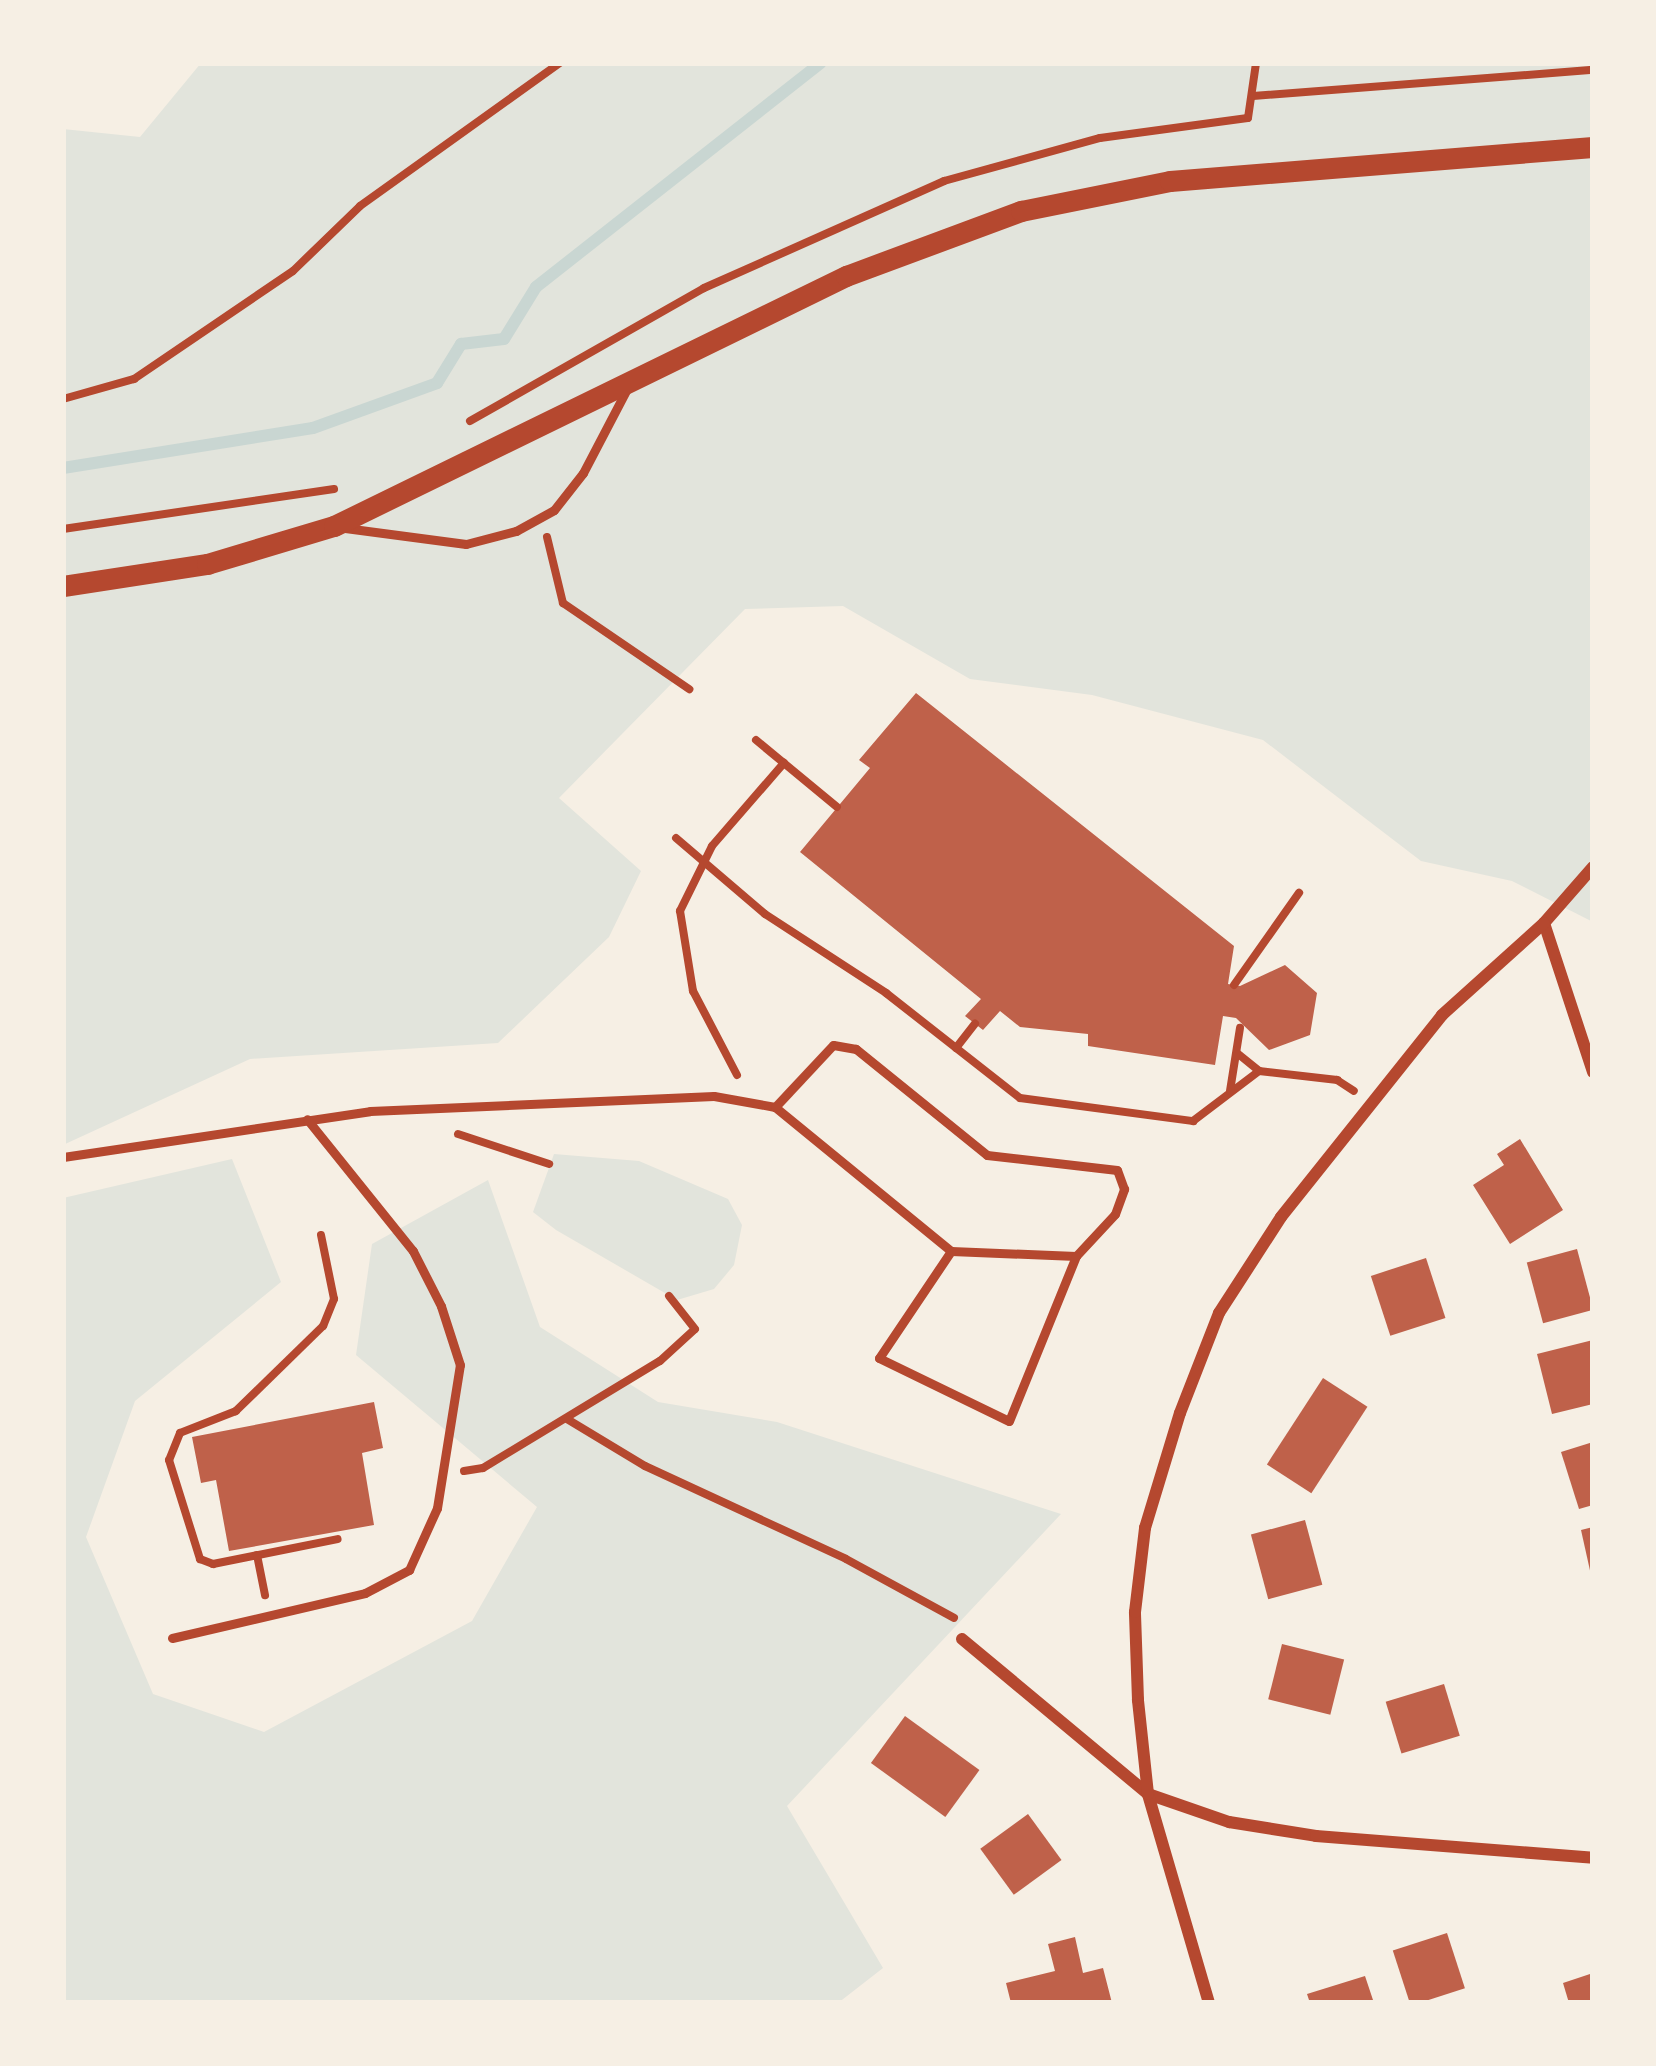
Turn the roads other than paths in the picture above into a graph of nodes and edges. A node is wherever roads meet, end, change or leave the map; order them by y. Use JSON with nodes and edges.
{"nodes":[{"id":1,"x":1593,"y":147,"type":"edge"},
{"id":2,"x":629,"y":384,"type":"junction"},
{"id":3,"x":334,"y":526,"type":"junction"},
{"id":4,"x":63,"y":586,"type":"edge"},
{"id":5,"x":1593,"y":867,"type":"edge"},
{"id":6,"x":1544,"y":923,"type":"junction"},
{"id":7,"x":1593,"y":1072,"type":"edge"},
{"id":8,"x":775,"y":1107,"type":"junction"},
{"id":9,"x":307,"y":1118,"type":"junction"},
{"id":10,"x":63,"y":1157,"type":"edge"},
{"id":11,"x":951,"y":1250,"type":"junction"},
{"id":12,"x":1076,"y":1256,"type":"junction"},
{"id":13,"x":172,"y":1638,"type":"dead end"},
{"id":14,"x":962,"y":1639,"type":"road end"},
{"id":15,"x":1148,"y":1794,"type":"junction"},
{"id":16,"x":1593,"y":1858,"type":"edge"},
{"id":17,"x":1209,"y":2003,"type":"edge"}],
"edges":[{"from":1,"to":2,"type":"street"},
{"from":2,"to":3,"type":"street"},
{"from":2,"to":3,"type":"lane"},
{"from":3,"to":4,"type":"street"},
{"from":5,"to":6,"type":"street"},
{"from":6,"to":7,"type":"street"},
{"from":6,"to":15,"type":"street"},
{"from":8,"to":9,"type":"lane"},
{"from":8,"to":11,"type":"lane"},
{"from":8,"to":12,"type":"lane"},
{"from":9,"to":10,"type":"lane"},
{"from":9,"to":13,"type":"lane"},
{"from":11,"to":12,"type":"lane"},
{"from":11,"to":12,"type":"lane"},
{"from":14,"to":15,"type":"street"},
{"from":15,"to":16,"type":"street"},
{"from":15,"to":17,"type":"street"}]}
